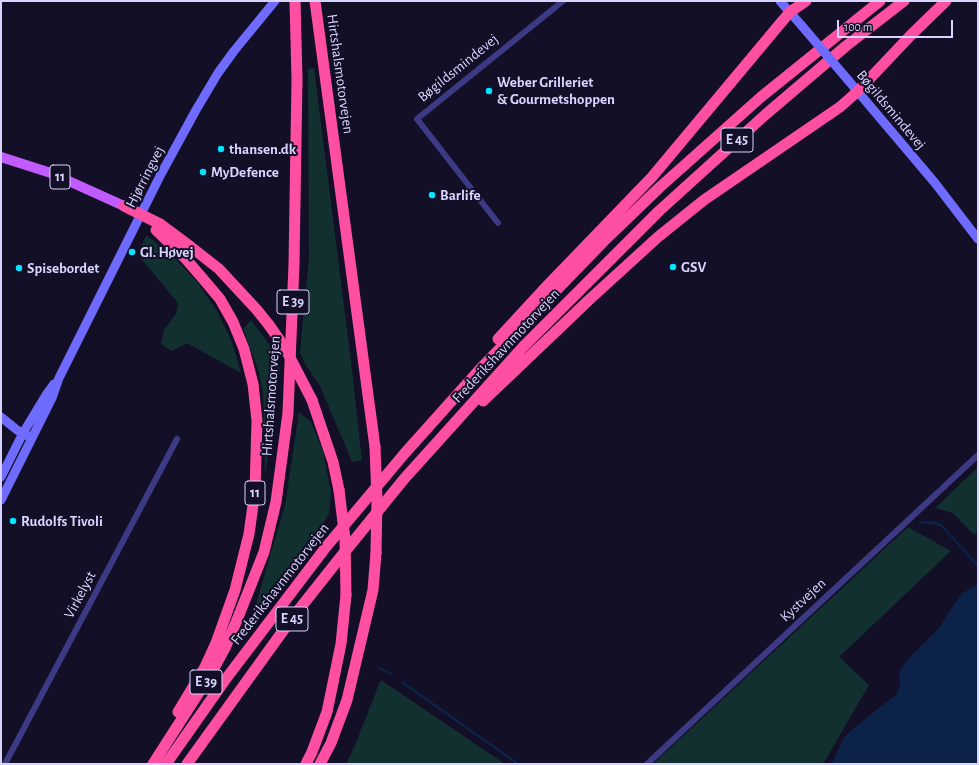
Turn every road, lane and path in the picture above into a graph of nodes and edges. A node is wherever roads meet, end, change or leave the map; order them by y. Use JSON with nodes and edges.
{"nodes":[{"id":1,"x":275,"y":1,"type":"edge"},
{"id":2,"x":315,"y":1,"type":"edge"},
{"id":3,"x":563,"y":1,"type":"edge"},
{"id":4,"x":780,"y":1,"type":"edge"},
{"id":5,"x":806,"y":1,"type":"edge"},
{"id":6,"x":880,"y":1,"type":"edge"},
{"id":7,"x":904,"y":1,"type":"edge"},
{"id":8,"x":946,"y":1,"type":"edge"},
{"id":9,"x":295,"y":3,"type":"edge"},
{"id":10,"x":790,"y":12,"type":"junction"},
{"id":11,"x":857,"y":92,"type":"junction"},
{"id":12,"x":1,"y":157,"type":"edge"},
{"id":13,"x":120,"y":204,"type":"joint"},
{"id":14,"x":498,"y":223,"type":"dead end"},
{"id":15,"x":158,"y":227,"type":"junction"},
{"id":16,"x":978,"y":240,"type":"edge"},
{"id":17,"x":59,"y":378,"type":"junction"},
{"id":18,"x":1,"y":418,"type":"edge"},
{"id":19,"x":23,"y":433,"type":"junction"},
{"id":20,"x":32,"y":438,"type":"junction"},
{"id":21,"x":177,"y":439,"type":"dead end"},
{"id":22,"x":405,"y":453,"type":"junction"},
{"id":23,"x":978,"y":455,"type":"edge"},
{"id":24,"x":1,"y":477,"type":"edge"},
{"id":25,"x":404,"y":480,"type":"junction"},
{"id":26,"x":1,"y":500,"type":"edge"},
{"id":27,"x":5,"y":764,"type":"edge"},
{"id":28,"x":147,"y":764,"type":"edge"},
{"id":29,"x":154,"y":764,"type":"edge"},
{"id":30,"x":166,"y":764,"type":"edge"},
{"id":31,"x":187,"y":764,"type":"edge"},
{"id":32,"x":306,"y":764,"type":"edge"},
{"id":33,"x":320,"y":764,"type":"edge"},
{"id":34,"x":647,"y":764,"type":"edge"}],
"edges":[{"from":1,"to":17,"type":"main road","name":"Hjørringvej"},
{"from":2,"to":33,"type":"highway","name":"Hirtshalsmotorvejen","bridge":true},
{"from":3,"to":14,"type":"street","name":"Bøgildsmindevej"},
{"from":4,"to":10,"type":"main road","name":"Bøgildsmindevej"},
{"from":5,"to":10,"type":"highway"},
{"from":6,"to":22,"type":"highway","name":"Frederikshavnmotorvejen","number":"E 45"},
{"from":7,"to":25,"type":"highway","name":"Frederikshavnmotorvejen","number":"E 45"},
{"from":8,"to":11,"type":"highway"},
{"from":9,"to":29,"type":"highway","name":"Hirtshalsmotorvejen","number":"E 39"},
{"from":10,"to":11,"type":"main road","name":"Bøgildsmindevej","bridge":true},
{"from":10,"to":22,"type":"highway"},
{"from":11,"to":16,"type":"main road","name":"Bøgildsmindevej"},
{"from":11,"to":25,"type":"highway"},
{"from":12,"to":13,"type":"main road","number":"11"},
{"from":13,"to":15,"type":"highway","number":"11","bridge":true},
{"from":15,"to":28,"type":"highway","number":"11"},
{"from":15,"to":32,"type":"highway","number":"11","bridge":true},
{"from":17,"to":19,"type":"main road","name":"Hjørringvej"},
{"from":17,"to":20,"type":"main road","name":"Hjørringvej"},
{"from":18,"to":19,"type":"main road"},
{"from":19,"to":20,"type":"main road"},
{"from":19,"to":24,"type":"main road","name":"Hjørringvej"},
{"from":20,"to":26,"type":"main road","name":"Hjørringvej"},
{"from":21,"to":27,"type":"street","name":"Virkelyst"},
{"from":22,"to":30,"type":"highway","name":"Frederikshavnmotorvejen","number":"E 45"},
{"from":23,"to":34,"type":"street","name":"Kystvejen"},
{"from":25,"to":31,"type":"highway","name":"Frederikshavnmotorvejen","number":"E 45"}]}
